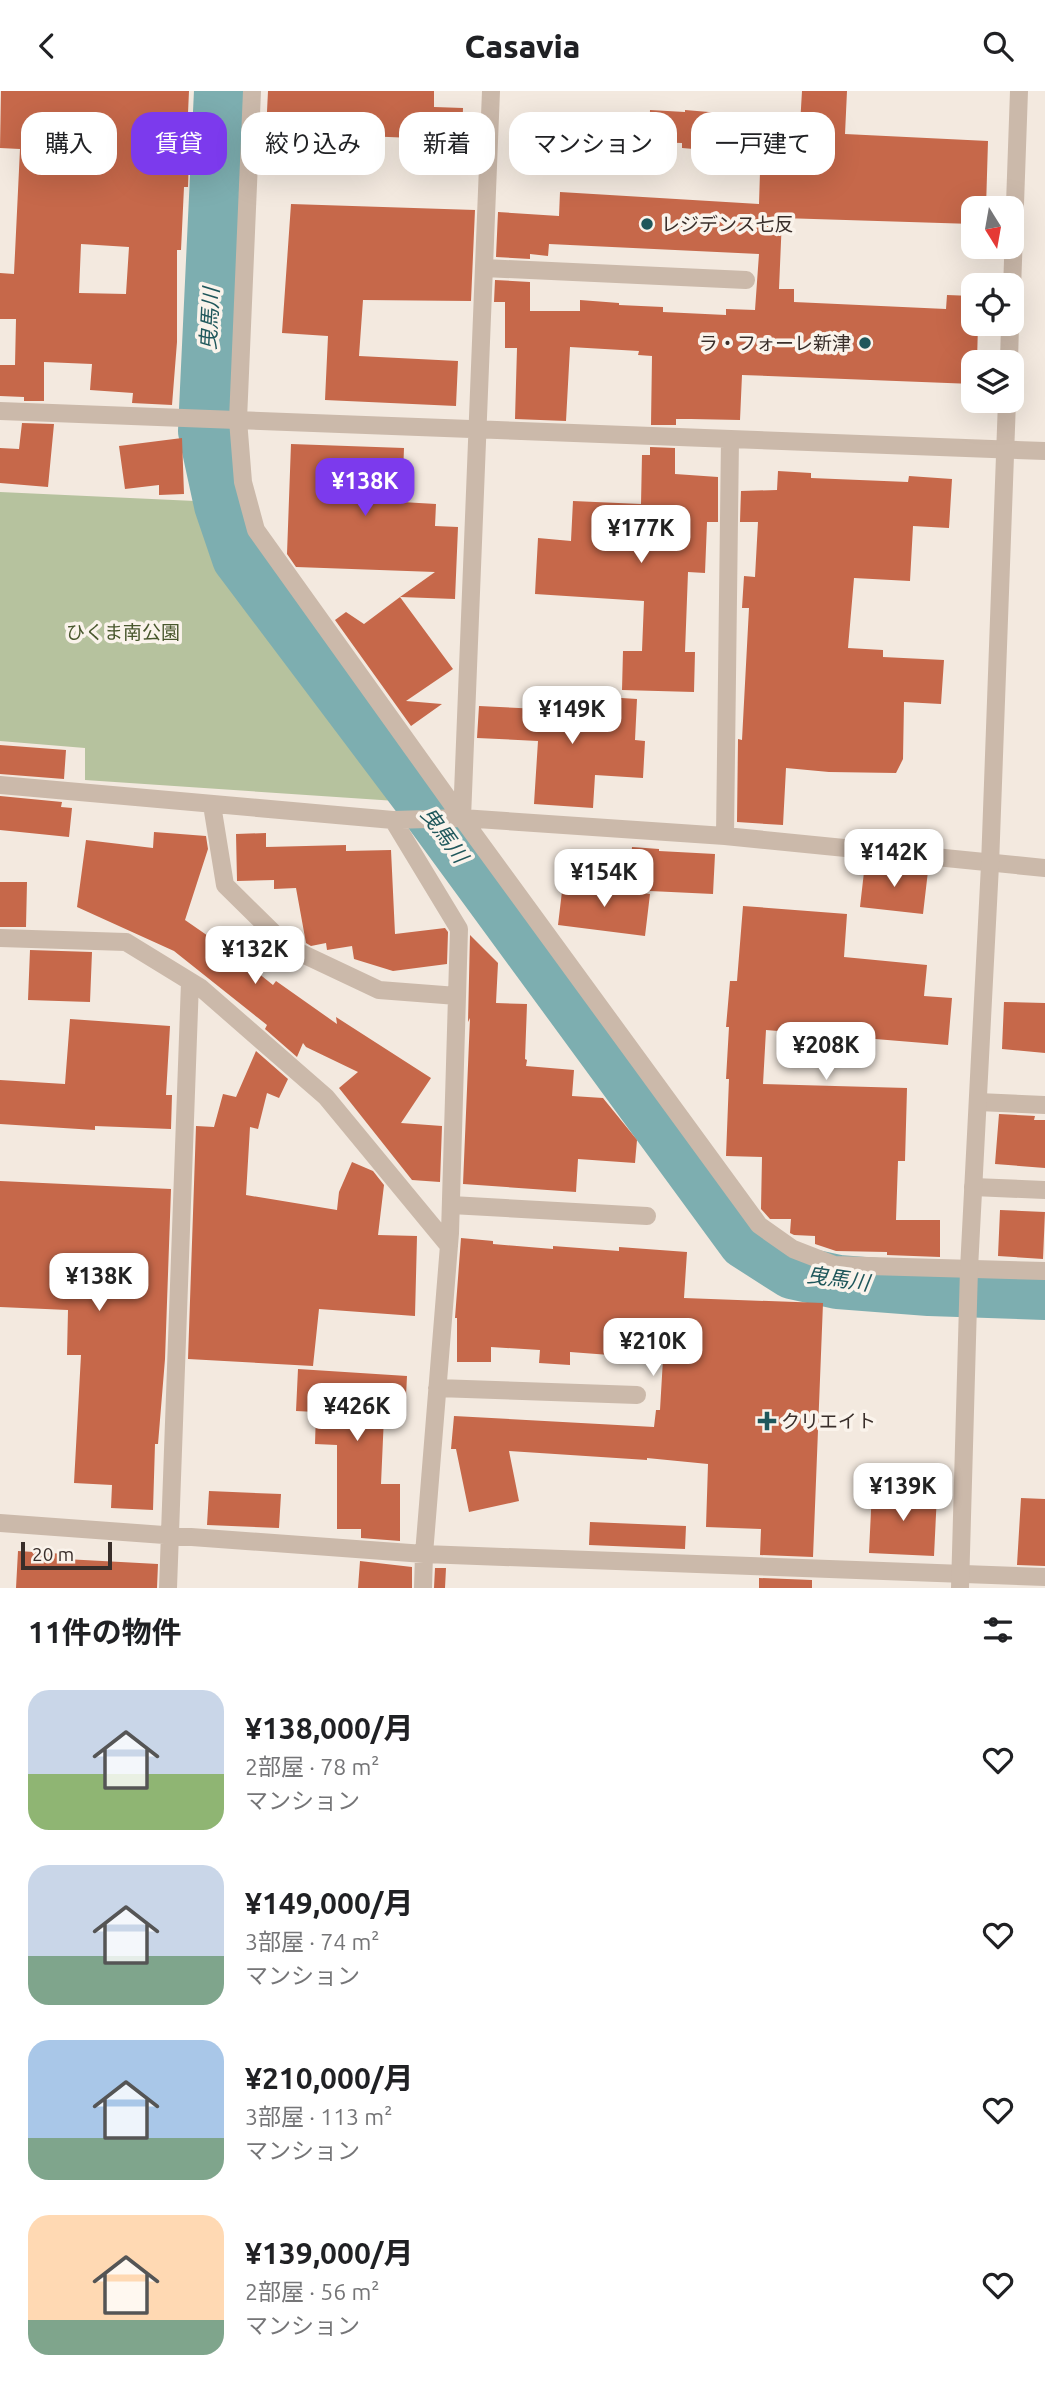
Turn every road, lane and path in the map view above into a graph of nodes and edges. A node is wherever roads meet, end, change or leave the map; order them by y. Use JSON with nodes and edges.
{"nodes":[{"id":1,"x":252,"y":91,"type":"edge"},
{"id":2,"x":491,"y":91,"type":"edge"},
{"id":3,"x":1019,"y":91,"type":"edge"},
{"id":4,"x":484,"y":268,"type":"junction"},
{"id":5,"x":1013,"y":273,"type":"edge"},
{"id":6,"x":746,"y":279,"type":"dead end"},
{"id":7,"x":0,"y":411,"type":"edge"},
{"id":8,"x":1007,"y":413,"type":"edge"},
{"id":9,"x":231,"y":419,"type":"junction"},
{"id":10,"x":478,"y":430,"type":"junction"},
{"id":11,"x":730,"y":439,"type":"junction"},
{"id":12,"x":1005,"y":450,"type":"junction"},
{"id":13,"x":1045,"y":451,"type":"edge"},
{"id":14,"x":0,"y":785,"type":"edge"},
{"id":15,"x":212,"y":805,"type":"junction"},
{"id":16,"x":456,"y":818,"type":"junction"},
{"id":17,"x":393,"y":820,"type":"junction"},
{"id":18,"x":725,"y":836,"type":"junction"},
{"id":19,"x":990,"y":865,"type":"junction"},
{"id":20,"x":1045,"y":869,"type":"edge"},
{"id":21,"x":0,"y":938,"type":"edge"},
{"id":22,"x":190,"y":982,"type":"junction"},
{"id":23,"x":457,"y":996,"type":"junction"},
{"id":24,"x":978,"y":1102,"type":"junction"},
{"id":25,"x":1045,"y":1105,"type":"edge"},
{"id":26,"x":973,"y":1187,"type":"junction"},
{"id":27,"x":1045,"y":1190,"type":"edge"},
{"id":28,"x":451,"y":1205,"type":"junction"},
{"id":29,"x":647,"y":1216,"type":"dead end"},
{"id":30,"x":449,"y":1246,"type":"junction"},
{"id":31,"x":969,"y":1270,"type":"junction"},
{"id":32,"x":1045,"y":1271,"type":"edge"},
{"id":33,"x":438,"y":1388,"type":"junction"},
{"id":34,"x":636,"y":1395,"type":"dead end"},
{"id":35,"x":0,"y":1523,"type":"edge"},
{"id":36,"x":170,"y":1536,"type":"junction"},
{"id":37,"x":424,"y":1554,"type":"junction"},
{"id":38,"x":1045,"y":1577,"type":"edge"},
{"id":39,"x":961,"y":1580,"type":"edge"},
{"id":40,"x":168,"y":1588,"type":"edge"},
{"id":41,"x":423,"y":1588,"type":"edge"}],
"edges":[{"from":1,"to":9,"type":"street"},
{"from":2,"to":4,"type":"street"},
{"from":3,"to":5,"type":"street"},
{"from":4,"to":6,"type":"street"},
{"from":4,"to":10,"type":"street"},
{"from":7,"to":9,"type":"street"},
{"from":8,"to":12,"type":"street"},
{"from":9,"to":10,"type":"street"},
{"from":9,"to":16,"type":"street"},
{"from":10,"to":11,"type":"street"},
{"from":10,"to":16,"type":"street"},
{"from":11,"to":12,"type":"street"},
{"from":11,"to":18,"type":"street"},
{"from":12,"to":13,"type":"street"},
{"from":12,"to":19,"type":"street"},
{"from":14,"to":15,"type":"street"},
{"from":15,"to":17,"type":"street"},
{"from":15,"to":23,"type":"street"},
{"from":16,"to":17,"type":"street"},
{"from":16,"to":18,"type":"street"},
{"from":16,"to":31,"type":"street"},
{"from":17,"to":23,"type":"street"},
{"from":18,"to":19,"type":"street"},
{"from":19,"to":20,"type":"street"},
{"from":19,"to":24,"type":"street"},
{"from":21,"to":22,"type":"street"},
{"from":22,"to":30,"type":"street"},
{"from":22,"to":36,"type":"street"},
{"from":23,"to":28,"type":"street"},
{"from":24,"to":25,"type":"street"},
{"from":24,"to":26,"type":"street"},
{"from":26,"to":27,"type":"street"},
{"from":26,"to":31,"type":"street"},
{"from":28,"to":29,"type":"street"},
{"from":28,"to":30,"type":"street"},
{"from":30,"to":33,"type":"street"},
{"from":31,"to":32,"type":"street"},
{"from":31,"to":39,"type":"street"},
{"from":33,"to":34,"type":"street"},
{"from":33,"to":37,"type":"street"},
{"from":35,"to":36,"type":"street"},
{"from":36,"to":37,"type":"street"},
{"from":36,"to":40,"type":"street"},
{"from":37,"to":39,"type":"street"},
{"from":37,"to":41,"type":"street"},
{"from":38,"to":39,"type":"street"}]}
